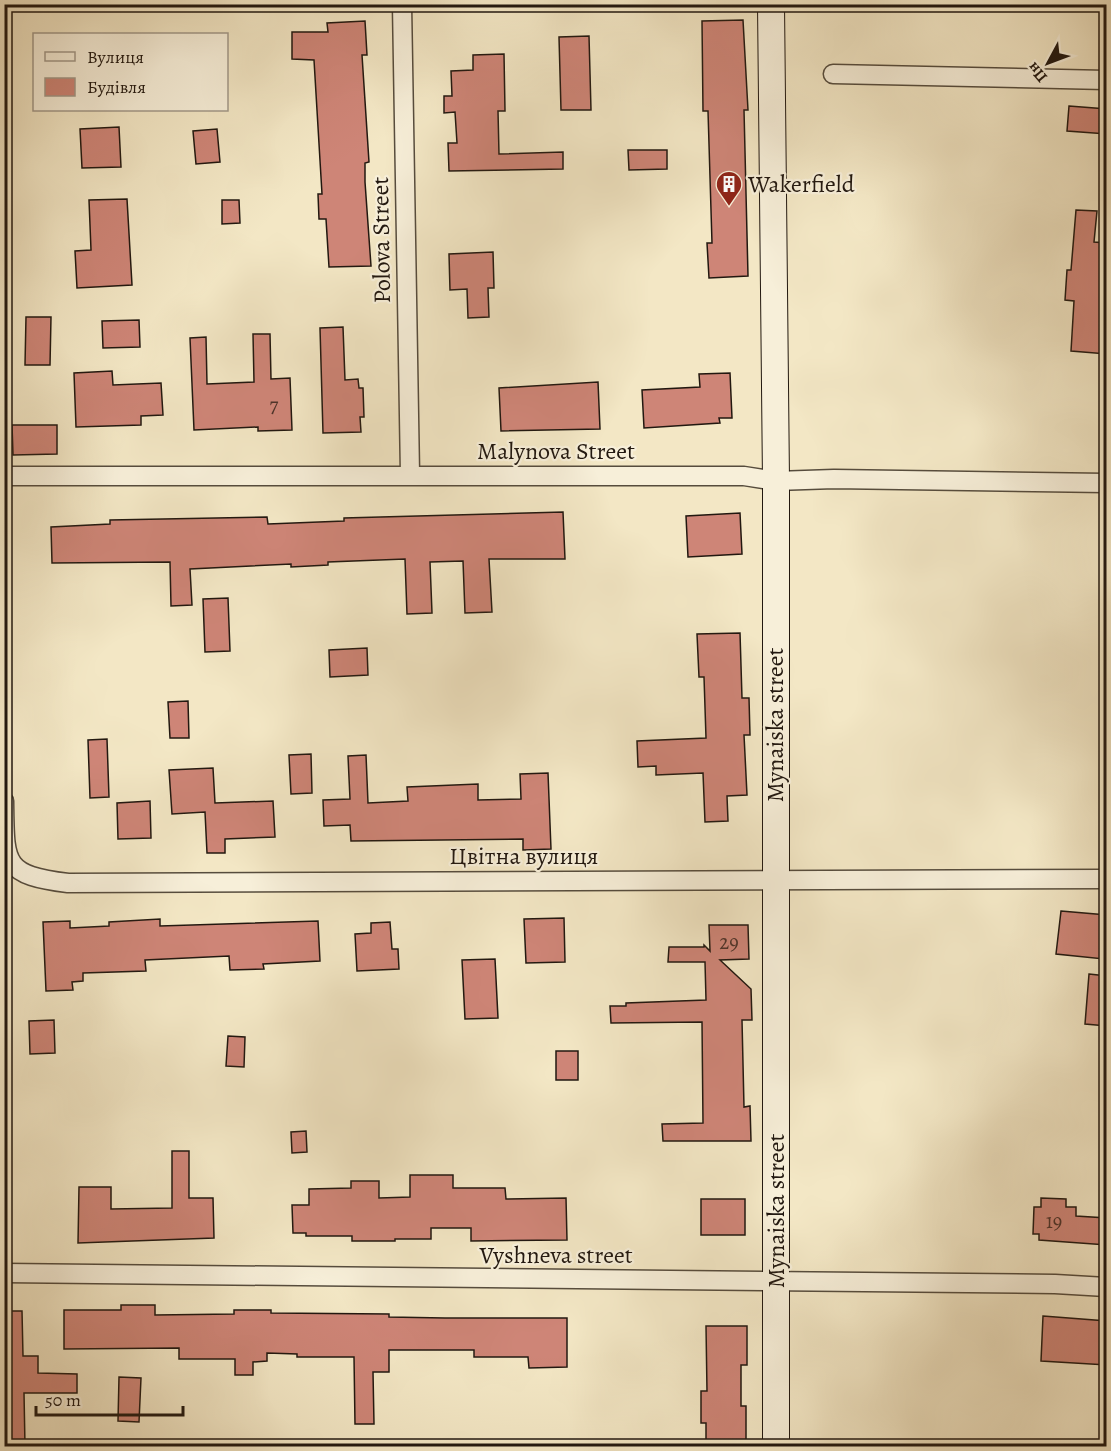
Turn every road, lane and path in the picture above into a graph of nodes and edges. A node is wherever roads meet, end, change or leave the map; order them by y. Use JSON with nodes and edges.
{"nodes":[{"id":1,"x":402,"y":4,"type":"edge"},
{"id":2,"x":771,"y":4,"type":"edge"},
{"id":3,"x":833,"y":74,"type":"dead end"},
{"id":4,"x":1107,"y":80,"type":"edge"},
{"id":5,"x":410,"y":474,"type":"junction"},
{"id":6,"x":4,"y":476,"type":"edge"},
{"id":7,"x":776,"y":481,"type":"junction"},
{"id":8,"x":1107,"y":483,"type":"edge"},
{"id":9,"x":4,"y":801,"type":"edge"},
{"id":10,"x":774,"y":879,"type":"junction"},
{"id":11,"x":1107,"y":879,"type":"edge"},
{"id":12,"x":4,"y":1273,"type":"edge"},
{"id":13,"x":776,"y":1281,"type":"junction"},
{"id":14,"x":1107,"y":1287,"type":"edge"},
{"id":15,"x":776,"y":1446,"type":"edge"}],
"edges":[{"from":1,"to":5,"type":"street","name":"Polova Street"},
{"from":2,"to":7,"type":"street","name":"Mynaiska street"},
{"from":3,"to":4,"type":"street"},
{"from":5,"to":6,"type":"street","name":"Malynova Street"},
{"from":5,"to":7,"type":"street","name":"Malynova Street"},
{"from":7,"to":8,"type":"street","name":"Malynova Street"},
{"from":7,"to":10,"type":"street","name":"Mynaiska street"},
{"from":9,"to":10,"type":"street","name":"Цвітна вулиця"},
{"from":10,"to":11,"type":"street","name":"Цвітна вулиця"},
{"from":10,"to":13,"type":"street","name":"Mynaiska street"},
{"from":12,"to":13,"type":"street","name":"Vyshneva street"},
{"from":13,"to":14,"type":"street","name":"Vyshneva street"},
{"from":13,"to":15,"type":"street","name":"Mynaiska street"}]}
